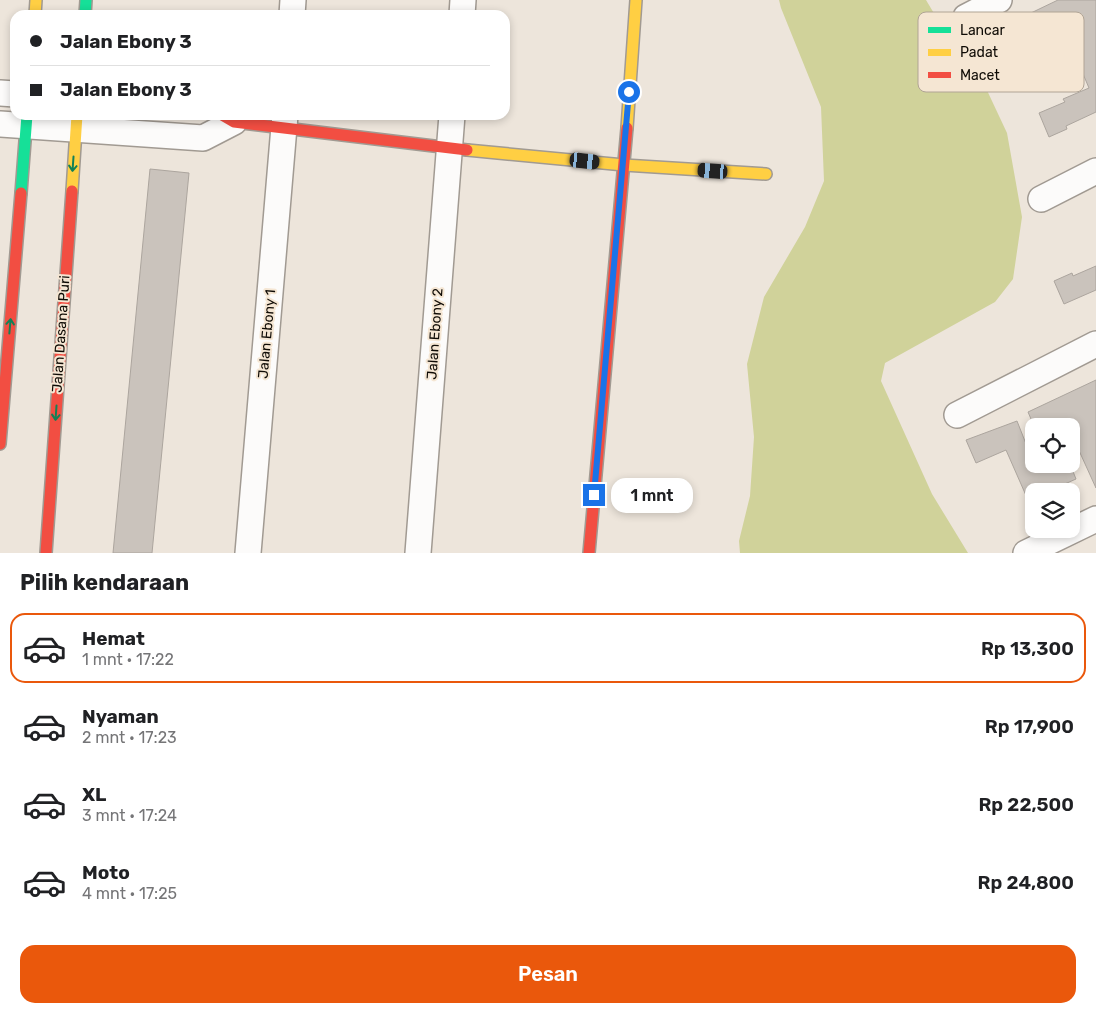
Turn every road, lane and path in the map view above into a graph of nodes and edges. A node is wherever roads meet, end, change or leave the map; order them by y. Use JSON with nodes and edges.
{"nodes":[{"id":1,"x":636,"y":0,"type":"edge"},
{"id":2,"x":999,"y":0,"type":"edge"},
{"id":3,"x":976,"y":12,"type":"edge"},
{"id":4,"x":27,"y":120,"type":"edge"},
{"id":5,"x":227,"y":120,"type":"edge"},
{"id":6,"x":247,"y":120,"type":"edge"},
{"id":7,"x":452,"y":120,"type":"edge"},
{"id":8,"x":76,"y":122,"type":"edge"},
{"id":9,"x":285,"y":122,"type":"edge"},
{"id":10,"x":0,"y":124,"type":"edge"},
{"id":11,"x":449,"y":148,"type":"junction"},
{"id":12,"x":624,"y":165,"type":"junction"},
{"id":13,"x":1096,"y":170,"type":"edge"},
{"id":14,"x":766,"y":174,"type":"dead end"},
{"id":15,"x":1041,"y":199,"type":"dead end"},
{"id":16,"x":1096,"y":344,"type":"edge"},
{"id":17,"x":957,"y":415,"type":"dead end"},
{"id":18,"x":0,"y":444,"type":"edge"},
{"id":19,"x":1096,"y":519,"type":"edge"},
{"id":20,"x":46,"y":553,"type":"edge"},
{"id":21,"x":248,"y":553,"type":"edge"},
{"id":22,"x":418,"y":553,"type":"edge"},
{"id":23,"x":589,"y":553,"type":"edge"},
{"id":24,"x":1026,"y":553,"type":"edge"}],
"edges":[{"from":1,"to":12,"type":"street"},
{"from":2,"to":3,"type":"street"},
{"from":4,"to":8,"type":"street"},
{"from":4,"to":10,"type":"street"},
{"from":18,"to":4,"type":"street","one_way":true},
{"from":5,"to":8,"type":"street"},
{"from":6,"to":9,"type":"street"},
{"from":7,"to":11,"type":"street","name":"Jalan Ebony 2"},
{"from":8,"to":20,"type":"street","name":"Jalan Dasana Puri","one_way":true},
{"from":9,"to":11,"type":"street"},
{"from":9,"to":21,"type":"street","name":"Jalan Ebony 1"},
{"from":11,"to":12,"type":"street"},
{"from":11,"to":22,"type":"street","name":"Jalan Ebony 2"},
{"from":12,"to":14,"type":"street"},
{"from":12,"to":23,"type":"street"},
{"from":13,"to":15,"type":"street"},
{"from":16,"to":17,"type":"street"},
{"from":19,"to":24,"type":"street"}]}
